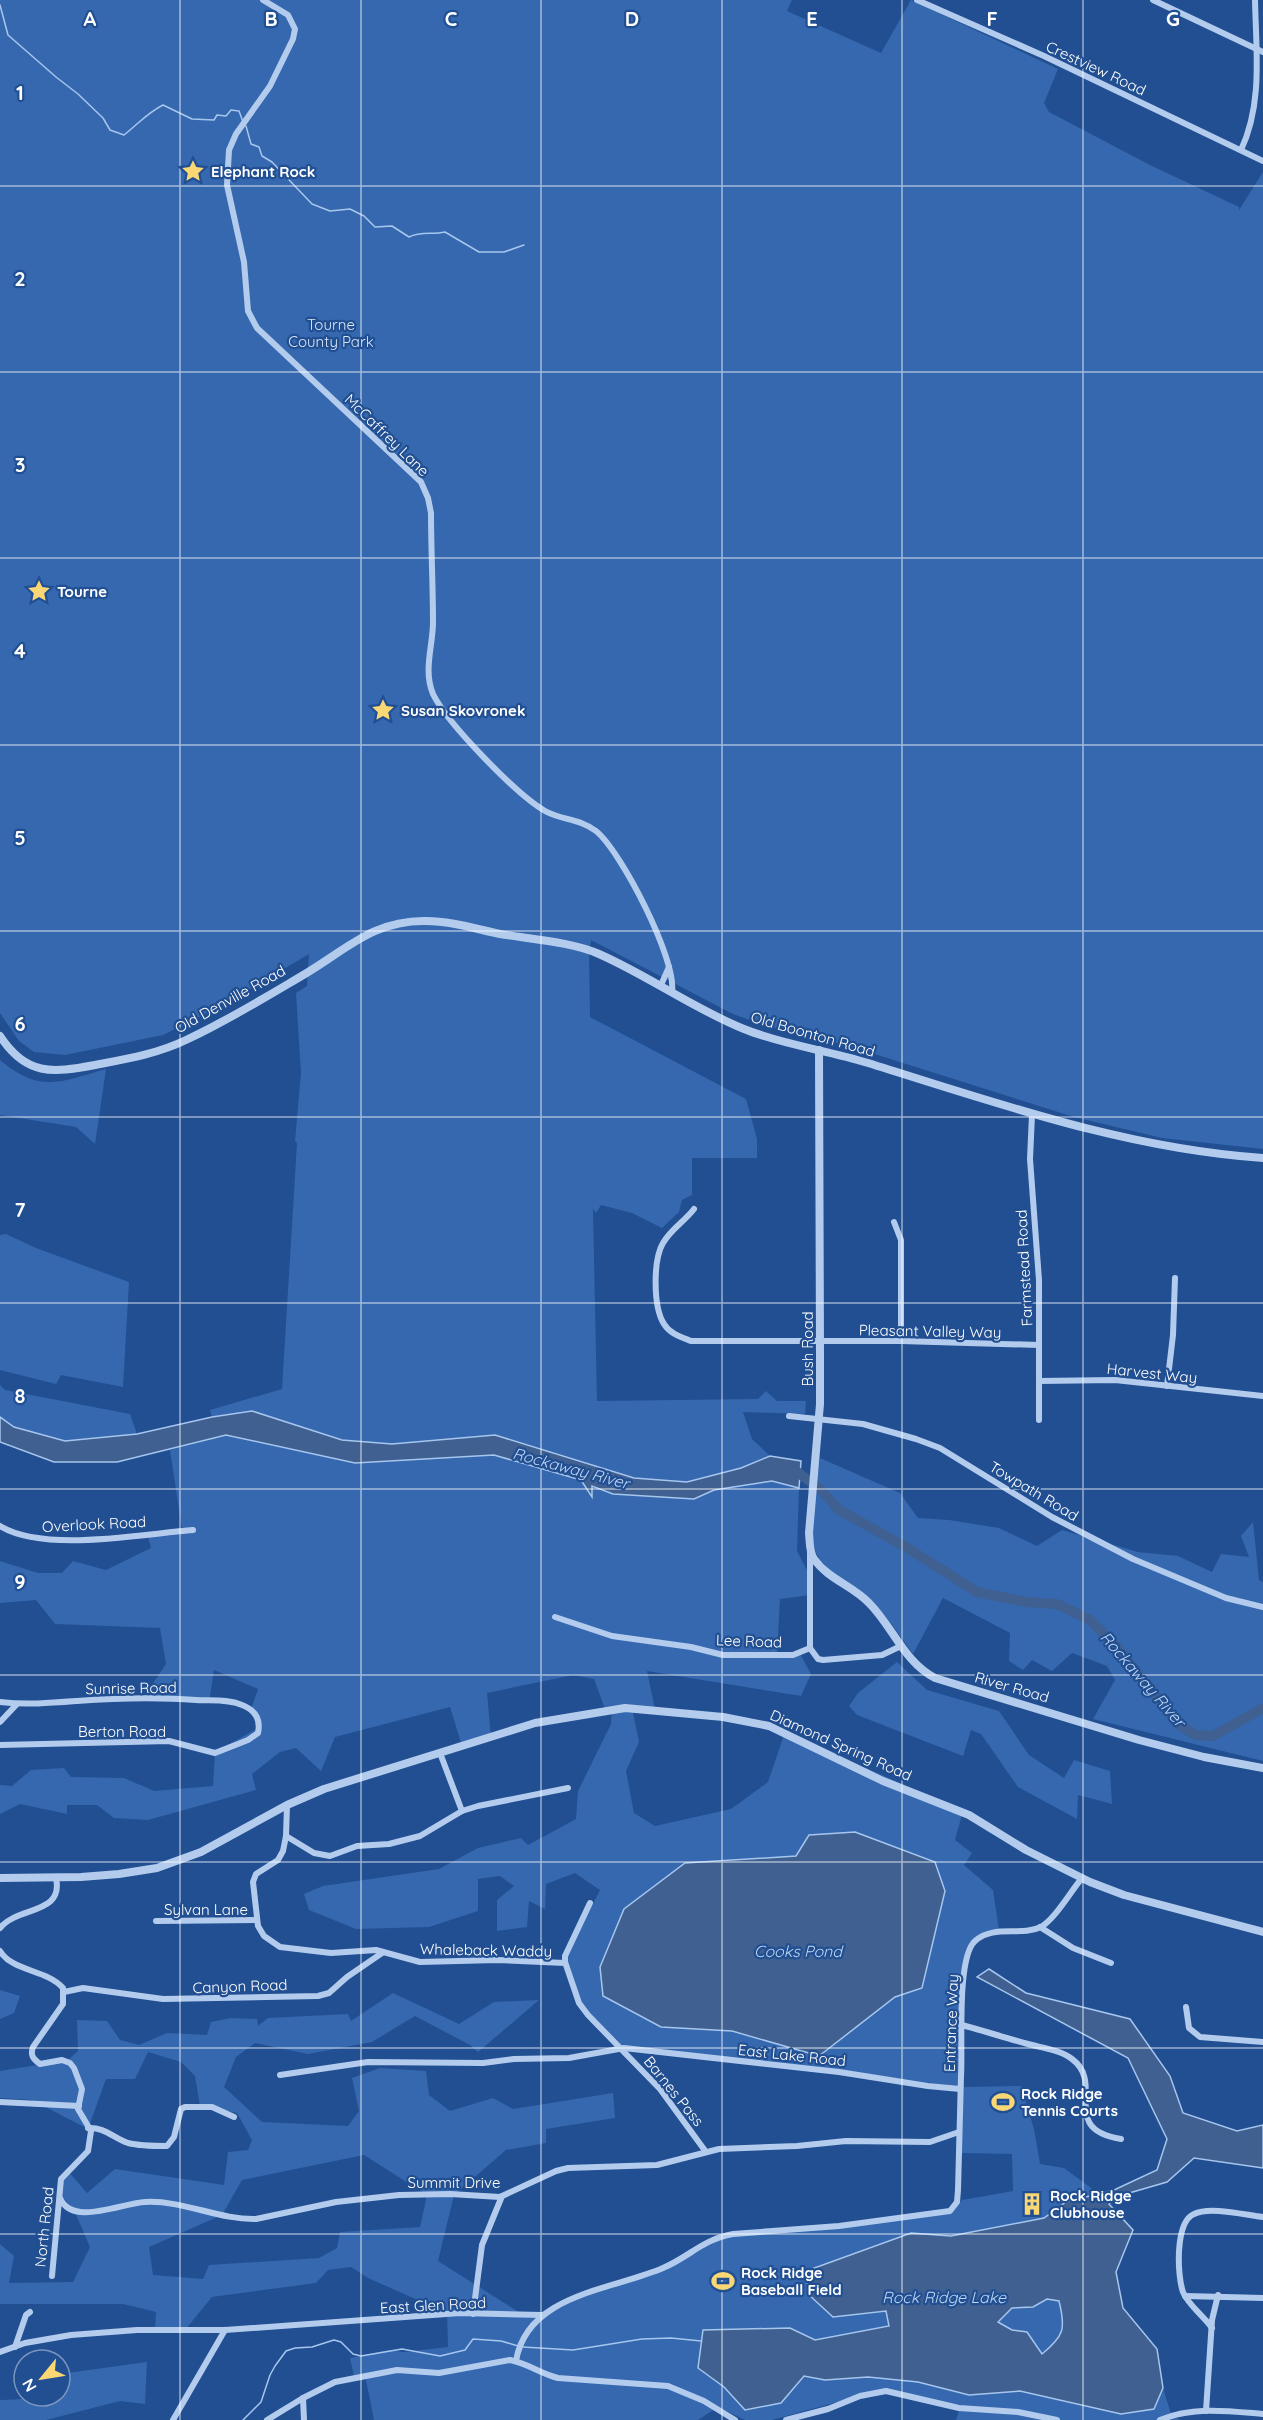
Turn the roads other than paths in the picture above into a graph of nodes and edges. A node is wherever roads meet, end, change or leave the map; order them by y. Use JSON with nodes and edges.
{"nodes":[{"id":1,"x":263,"y":0,"type":"edge"},
{"id":2,"x":917,"y":0,"type":"edge"},
{"id":3,"x":1153,"y":0,"type":"edge"},
{"id":4,"x":1255,"y":0,"type":"edge"},
{"id":5,"x":1260,"y":51,"type":"edge"},
{"id":6,"x":1241,"y":150,"type":"junction"},
{"id":7,"x":1263,"y":161,"type":"edge"},
{"id":8,"x":669,"y":967,"type":"junction"},
{"id":9,"x":308,"y":972,"type":"joint"},
{"id":10,"x":661,"y":985,"type":"junction"},
{"id":11,"x":672,"y":992,"type":"junction"},
{"id":12,"x":1,"y":1039,"type":"edge"},
{"id":13,"x":819,"y":1050,"type":"junction"},
{"id":14,"x":1032,"y":1115,"type":"junction"},
{"id":15,"x":1263,"y":1158,"type":"edge"},
{"id":16,"x":694,"y":1209,"type":"dead end"},
{"id":17,"x":894,"y":1222,"type":"dead end"},
{"id":18,"x":1175,"y":1278,"type":"dead end"},
{"id":19,"x":901,"y":1341,"type":"junction"},
{"id":20,"x":820,"y":1342,"type":"junction"},
{"id":21,"x":1039,"y":1345,"type":"junction"},
{"id":22,"x":1039,"y":1381,"type":"junction"},
{"id":23,"x":1167,"y":1386,"type":"junction"},
{"id":24,"x":1263,"y":1396,"type":"edge"},
{"id":25,"x":789,"y":1416,"type":"dead end"},
{"id":26,"x":819,"y":1419,"type":"junction"},
{"id":27,"x":1039,"y":1420,"type":"dead end"},
{"id":28,"x":0,"y":1526,"type":"edge"},
{"id":29,"x":192,"y":1530,"type":"dead end"},
{"id":30,"x":810,"y":1544,"type":"junction"},
{"id":31,"x":1263,"y":1607,"type":"edge"},
{"id":32,"x":555,"y":1617,"type":"dead end"},
{"id":33,"x":901,"y":1646,"type":"junction"},
{"id":34,"x":810,"y":1648,"type":"junction"},
{"id":35,"x":0,"y":1701,"type":"edge"},
{"id":36,"x":17,"y":1704,"type":"junction"},
{"id":37,"x":258,"y":1717,"type":"joint"},
{"id":38,"x":0,"y":1722,"type":"edge"},
{"id":39,"x":0,"y":1745,"type":"edge"},
{"id":40,"x":440,"y":1753,"type":"junction"},
{"id":41,"x":1263,"y":1768,"type":"edge"},
{"id":42,"x":568,"y":1788,"type":"dead end"},
{"id":43,"x":287,"y":1804,"type":"junction"},
{"id":44,"x":462,"y":1811,"type":"junction"},
{"id":45,"x":286,"y":1836,"type":"junction"},
{"id":46,"x":0,"y":1878,"type":"edge"},
{"id":47,"x":56,"y":1878,"type":"junction"},
{"id":48,"x":1082,"y":1878,"type":"junction"},
{"id":49,"x":590,"y":1903,"type":"dead end"},
{"id":50,"x":256,"y":1920,"type":"junction"},
{"id":51,"x":156,"y":1921,"type":"dead end"},
{"id":52,"x":1040,"y":1927,"type":"junction"},
{"id":53,"x":0,"y":1928,"type":"edge"},
{"id":54,"x":1263,"y":1932,"type":"edge"},
{"id":55,"x":0,"y":1951,"type":"edge"},
{"id":56,"x":382,"y":1953,"type":"junction"},
{"id":57,"x":565,"y":1963,"type":"junction"},
{"id":58,"x":1111,"y":1963,"type":"dead end"},
{"id":59,"x":64,"y":1990,"type":"junction"},
{"id":60,"x":1186,"y":2007,"type":"dead end"},
{"id":61,"x":962,"y":2025,"type":"junction"},
{"id":62,"x":1263,"y":2042,"type":"edge"},
{"id":63,"x":620,"y":2049,"type":"junction"},
{"id":64,"x":280,"y":2075,"type":"dead end"},
{"id":65,"x":960,"y":2089,"type":"junction"},
{"id":66,"x":0,"y":2102,"type":"edge"},
{"id":67,"x":79,"y":2106,"type":"junction"},
{"id":68,"x":234,"y":2117,"type":"dead end"},
{"id":69,"x":88,"y":2128,"type":"junction"},
{"id":70,"x":959,"y":2133,"type":"junction"},
{"id":71,"x":1121,"y":2139,"type":"dead end"},
{"id":72,"x":706,"y":2152,"type":"junction"},
{"id":73,"x":502,"y":2196,"type":"junction"},
{"id":74,"x":60,"y":2198,"type":"junction"},
{"id":75,"x":1263,"y":2217,"type":"edge"},
{"id":76,"x":52,"y":2276,"type":"dead end"},
{"id":77,"x":1218,"y":2295,"type":"junction"},
{"id":78,"x":1185,"y":2296,"type":"junction"},
{"id":79,"x":1263,"y":2298,"type":"edge"},
{"id":80,"x":30,"y":2312,"type":"dead end"},
{"id":81,"x":473,"y":2314,"type":"junction"},
{"id":82,"x":542,"y":2315,"type":"junction"},
{"id":83,"x":1212,"y":2328,"type":"junction"},
{"id":84,"x":225,"y":2330,"type":"junction"},
{"id":85,"x":15,"y":2347,"type":"junction"},
{"id":86,"x":0,"y":2352,"type":"edge"},
{"id":87,"x":516,"y":2361,"type":"junction"},
{"id":88,"x":303,"y":2398,"type":"junction"},
{"id":89,"x":1206,"y":2411,"type":"junction"},
{"id":90,"x":1263,"y":2414,"type":"edge"},
{"id":91,"x":173,"y":2420,"type":"edge"},
{"id":92,"x":267,"y":2420,"type":"edge"},
{"id":93,"x":304,"y":2420,"type":"edge"},
{"id":94,"x":735,"y":2420,"type":"edge"},
{"id":95,"x":786,"y":2420,"type":"edge"},
{"id":96,"x":1057,"y":2420,"type":"edge"},
{"id":97,"x":1160,"y":2420,"type":"edge"}],
"edges":[{"from":1,"to":8,"type":"street","name":"McCaffrey Lane"},
{"from":2,"to":6,"type":"street","name":"Crestview Road"},
{"from":3,"to":5,"type":"street"},
{"from":4,"to":5,"type":"street"},
{"from":5,"to":6,"type":"street"},
{"from":6,"to":7,"type":"street","name":"Crestview Road"},
{"from":8,"to":10,"type":"street"},
{"from":8,"to":11,"type":"street","name":"McCaffrey Lane"},
{"from":9,"to":10,"type":"street","name":"Old Boonton Road"},
{"from":9,"to":12,"type":"street","name":"Old Denville Road"},
{"from":10,"to":11,"type":"street","name":"Old Boonton Road"},
{"from":11,"to":13,"type":"street","name":"Old Boonton Road"},
{"from":13,"to":14,"type":"street","name":"Old Boonton Road"},
{"from":13,"to":20,"type":"street","name":"Bush Road"},
{"from":14,"to":15,"type":"street","name":"Old Boonton Road"},
{"from":14,"to":21,"type":"street","name":"Farmstead Road"},
{"from":16,"to":20,"type":"street","name":"Pleasant Valley Way"},
{"from":17,"to":19,"type":"street"},
{"from":18,"to":23,"type":"street"},
{"from":19,"to":20,"type":"street","name":"Pleasant Valley Way"},
{"from":19,"to":21,"type":"street","name":"Pleasant Valley Way"},
{"from":20,"to":26,"type":"street","name":"Bush Road"},
{"from":21,"to":22,"type":"street","name":"Farmstead Road"},
{"from":22,"to":23,"type":"street","name":"Harvest Way"},
{"from":22,"to":27,"type":"street","name":"Farmstead Road"},
{"from":23,"to":24,"type":"street","name":"Harvest Way"},
{"from":25,"to":26,"type":"street","name":"Towpath Road"},
{"from":26,"to":30,"type":"street","name":"Bush Road"},
{"from":26,"to":31,"type":"street","name":"Towpath Road"},
{"from":28,"to":29,"type":"street","name":"Overlook Road"},
{"from":30,"to":33,"type":"street","name":"River Road"},
{"from":30,"to":34,"type":"street","name":"Bush Road"},
{"from":32,"to":34,"type":"street","name":"Lee Road"},
{"from":33,"to":34,"type":"street"},
{"from":33,"to":41,"type":"street","name":"River Road"},
{"from":35,"to":36,"type":"street","name":"Sunrise Road"},
{"from":36,"to":37,"type":"street","name":"Sunrise Road"},
{"from":36,"to":38,"type":"street"},
{"from":37,"to":39,"type":"street","name":"Berton Road"},
{"from":40,"to":43,"type":"street","name":"Diamond Spring Road"},
{"from":40,"to":44,"type":"street"},
{"from":40,"to":48,"type":"street","name":"Diamond Spring Road"},
{"from":42,"to":44,"type":"street"},
{"from":43,"to":45,"type":"street"},
{"from":43,"to":47,"type":"street","name":"Diamond Spring Road"},
{"from":44,"to":45,"type":"street"},
{"from":45,"to":50,"type":"street"},
{"from":46,"to":47,"type":"street","name":"Diamond Spring Road"},
{"from":47,"to":53,"type":"street"},
{"from":48,"to":52,"type":"street"},
{"from":48,"to":54,"type":"street","name":"Diamond Spring Road"},
{"from":49,"to":57,"type":"street"},
{"from":50,"to":51,"type":"street","name":"Sylvan Lane"},
{"from":50,"to":56,"type":"street"},
{"from":52,"to":58,"type":"street"},
{"from":52,"to":61,"type":"street","name":"Entrance Way"},
{"from":55,"to":59,"type":"street"},
{"from":56,"to":57,"type":"street","name":"Whaleback Waddy"},
{"from":56,"to":59,"type":"street","name":"Canyon Road"},
{"from":57,"to":63,"type":"street","name":"Barnes Pass"},
{"from":59,"to":67,"type":"street"},
{"from":60,"to":62,"type":"street"},
{"from":61,"to":65,"type":"street","name":"Entrance Way"},
{"from":61,"to":71,"type":"street"},
{"from":63,"to":64,"type":"street","name":"East Lake Road"},
{"from":63,"to":65,"type":"street","name":"East Lake Road"},
{"from":63,"to":72,"type":"street","name":"Barnes Pass"},
{"from":65,"to":70,"type":"street","name":"Entrance Way"},
{"from":66,"to":67,"type":"street"},
{"from":67,"to":69,"type":"street"},
{"from":68,"to":69,"type":"street"},
{"from":69,"to":74,"type":"street","name":"North Road"},
{"from":70,"to":72,"type":"street","name":"Summit Drive"},
{"from":70,"to":82,"type":"street","name":"Entrance Way"},
{"from":72,"to":73,"type":"street","name":"Summit Drive"},
{"from":73,"to":74,"type":"street","name":"Summit Drive"},
{"from":73,"to":81,"type":"street"},
{"from":74,"to":76,"type":"street","name":"North Road"},
{"from":75,"to":78,"type":"street"},
{"from":77,"to":78,"type":"street"},
{"from":77,"to":79,"type":"street"},
{"from":77,"to":83,"type":"street"},
{"from":78,"to":83,"type":"street"},
{"from":80,"to":85,"type":"street"},
{"from":81,"to":82,"type":"street","name":"East Glen Road"},
{"from":81,"to":84,"type":"street","name":"East Glen Road"},
{"from":82,"to":87,"type":"street"},
{"from":83,"to":89,"type":"street"},
{"from":84,"to":85,"type":"street","name":"East Glen Road"},
{"from":84,"to":91,"type":"street"},
{"from":85,"to":86,"type":"street","name":"East Glen Road"},
{"from":87,"to":88,"type":"street"},
{"from":87,"to":94,"type":"street"},
{"from":88,"to":92,"type":"street"},
{"from":88,"to":93,"type":"street"},
{"from":89,"to":90,"type":"street"},
{"from":89,"to":97,"type":"street"},
{"from":95,"to":96,"type":"street"}]}
